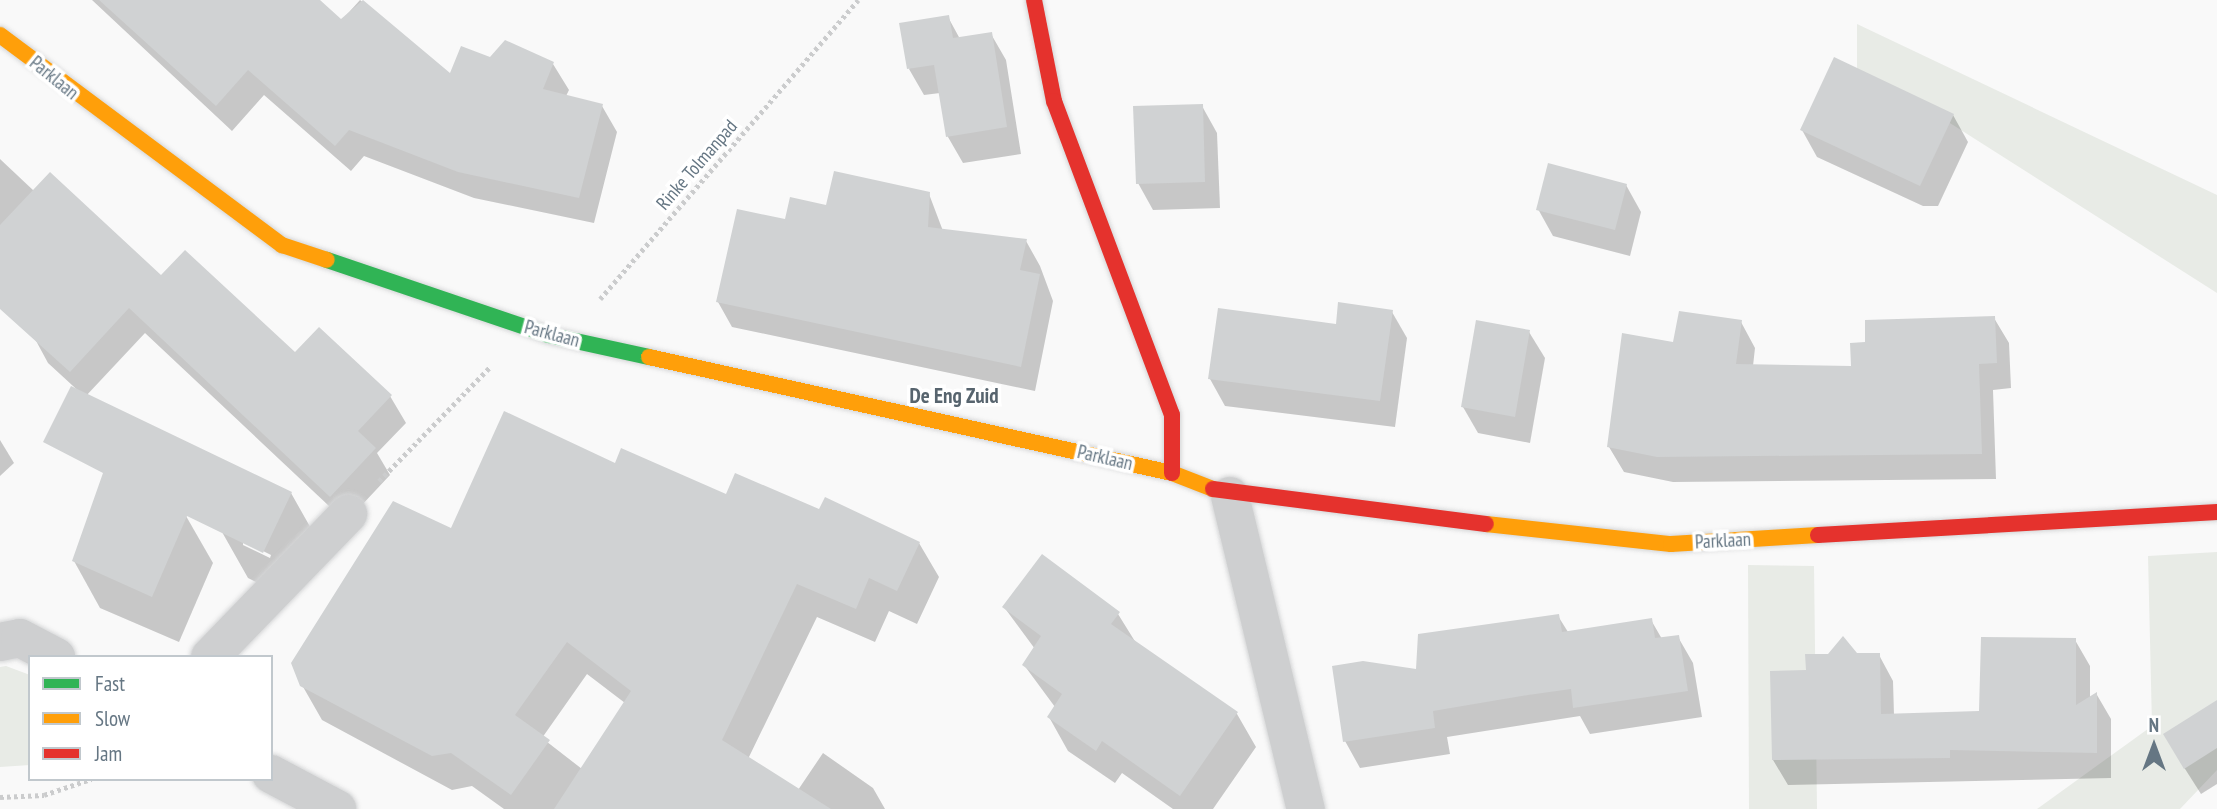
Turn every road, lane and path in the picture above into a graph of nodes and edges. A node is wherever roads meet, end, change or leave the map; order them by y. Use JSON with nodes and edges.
{"nodes":[{"id":1,"x":858,"y":0,"type":"edge"},
{"id":2,"x":1034,"y":0,"type":"edge"},
{"id":3,"x":0,"y":35,"type":"edge"},
{"id":4,"x":548,"y":335,"type":"junction"},
{"id":5,"x":1172,"y":473,"type":"junction"},
{"id":6,"x":1230,"y":496,"type":"junction"},
{"id":7,"x":2217,"y":512,"type":"edge"},
{"id":8,"x":348,"y":514,"type":"joint"},
{"id":9,"x":0,"y":642,"type":"edge"},
{"id":10,"x":52,"y":655,"type":"edge"},
{"id":11,"x":212,"y":655,"type":"edge"},
{"id":12,"x":273,"y":775,"type":"edge"},
{"id":13,"x":85,"y":781,"type":"edge"},
{"id":14,"x":0,"y":797,"type":"edge"},
{"id":15,"x":337,"y":809,"type":"edge"},
{"id":16,"x":1306,"y":809,"type":"edge"}],
"edges":[{"from":1,"to":4,"type":"path","name":"Rinke Tolmanpad"},
{"from":2,"to":5,"type":"street"},
{"from":3,"to":4,"type":"street","name":"Parklaan"},
{"from":4,"to":5,"type":"street","name":"Parklaan"},
{"from":4,"to":8,"type":"path","name":"Rinke Tolmanpad"},
{"from":5,"to":6,"type":"street","name":"Parklaan"},
{"from":6,"to":7,"type":"street","name":"Parklaan"},
{"from":6,"to":16,"type":"street"},
{"from":8,"to":11,"type":"street"},
{"from":9,"to":10,"type":"street"},
{"from":12,"to":15,"type":"street"},
{"from":13,"to":14,"type":"path"}]}
